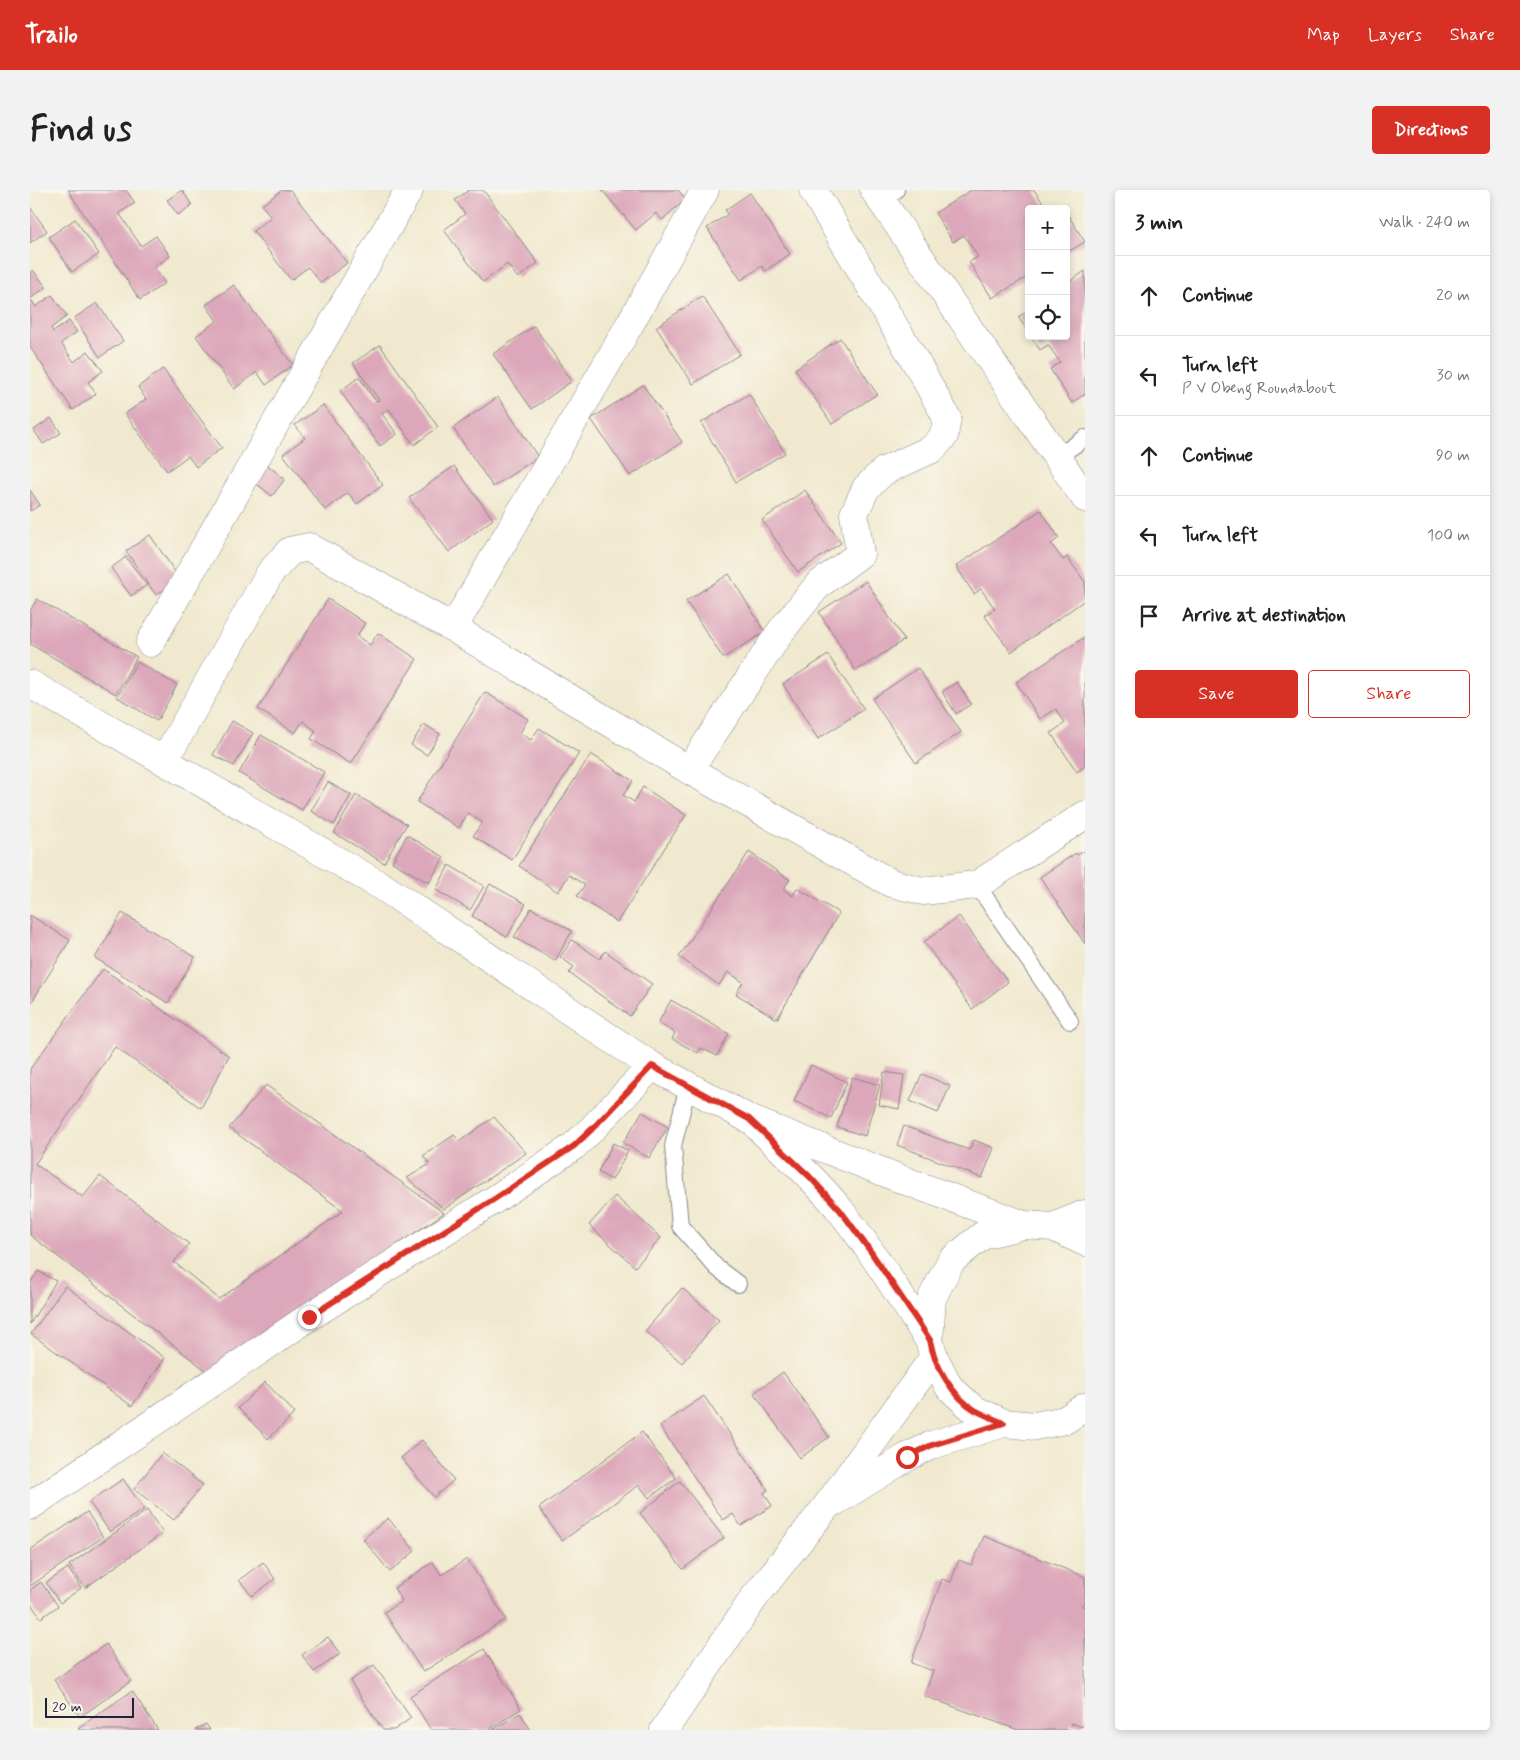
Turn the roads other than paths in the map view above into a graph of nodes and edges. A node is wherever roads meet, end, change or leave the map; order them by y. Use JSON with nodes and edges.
{"nodes":[{"id":1,"x":409,"y":190,"type":"edge"},
{"id":2,"x":704,"y":190,"type":"edge"},
{"id":3,"x":814,"y":190,"type":"edge"},
{"id":4,"x":884,"y":193,"type":"edge"},
{"id":5,"x":1085,"y":438,"type":"edge"},
{"id":6,"x":1056,"y":456,"type":"junction"},
{"id":7,"x":1085,"y":498,"type":"edge"},
{"id":8,"x":453,"y":628,"type":"junction"},
{"id":9,"x":150,"y":643,"type":"dead end"},
{"id":10,"x":30,"y":684,"type":"edge"},
{"id":11,"x":164,"y":760,"type":"junction"},
{"id":12,"x":689,"y":770,"type":"junction"},
{"id":13,"x":1085,"y":815,"type":"edge"},
{"id":14,"x":977,"y":885,"type":"junction"},
{"id":15,"x":1070,"y":1021,"type":"dead end"},
{"id":16,"x":652,"y":1066,"type":"junction"},
{"id":17,"x":688,"y":1086,"type":"junction"},
{"id":18,"x":749,"y":1119,"type":"junction"},
{"id":19,"x":1085,"y":1214,"type":"edge"},
{"id":20,"x":1024,"y":1225,"type":"junction"},
{"id":21,"x":1053,"y":1227,"type":"junction"},
{"id":22,"x":1085,"y":1242,"type":"edge"},
{"id":23,"x":738,"y":1284,"type":"dead end"},
{"id":24,"x":932,"y":1349,"type":"junction"},
{"id":25,"x":1078,"y":1417,"type":"edge"},
{"id":26,"x":1004,"y":1423,"type":"junction"},
{"id":27,"x":30,"y":1506,"type":"edge"},
{"id":28,"x":826,"y":1507,"type":"junction"},
{"id":29,"x":664,"y":1730,"type":"edge"}],
"edges":[{"from":1,"to":9,"type":"street"},
{"from":2,"to":8,"type":"street"},
{"from":3,"to":12,"type":"street"},
{"from":4,"to":6,"type":"street"},
{"from":5,"to":6,"type":"lane"},
{"from":6,"to":7,"type":"street"},
{"from":8,"to":11,"type":"street"},
{"from":8,"to":12,"type":"street"},
{"from":10,"to":11,"type":"street"},
{"from":11,"to":16,"type":"street"},
{"from":12,"to":14,"type":"street"},
{"from":13,"to":14,"type":"street"},
{"from":14,"to":15,"type":"lane"},
{"from":16,"to":17,"type":"street"},
{"from":16,"to":27,"type":"street"},
{"from":17,"to":18,"type":"street"},
{"from":17,"to":23,"type":"lane"},
{"from":18,"to":20,"type":"street"},
{"from":18,"to":24,"type":"street"},
{"from":19,"to":21,"type":"street"},
{"from":20,"to":21,"type":"street"},
{"from":20,"to":24,"type":"street"},
{"from":21,"to":22,"type":"street"},
{"from":24,"to":26,"type":"street"},
{"from":24,"to":28,"type":"street"},
{"from":25,"to":26,"type":"street"},
{"from":26,"to":28,"type":"street"},
{"from":28,"to":29,"type":"street"}]}
